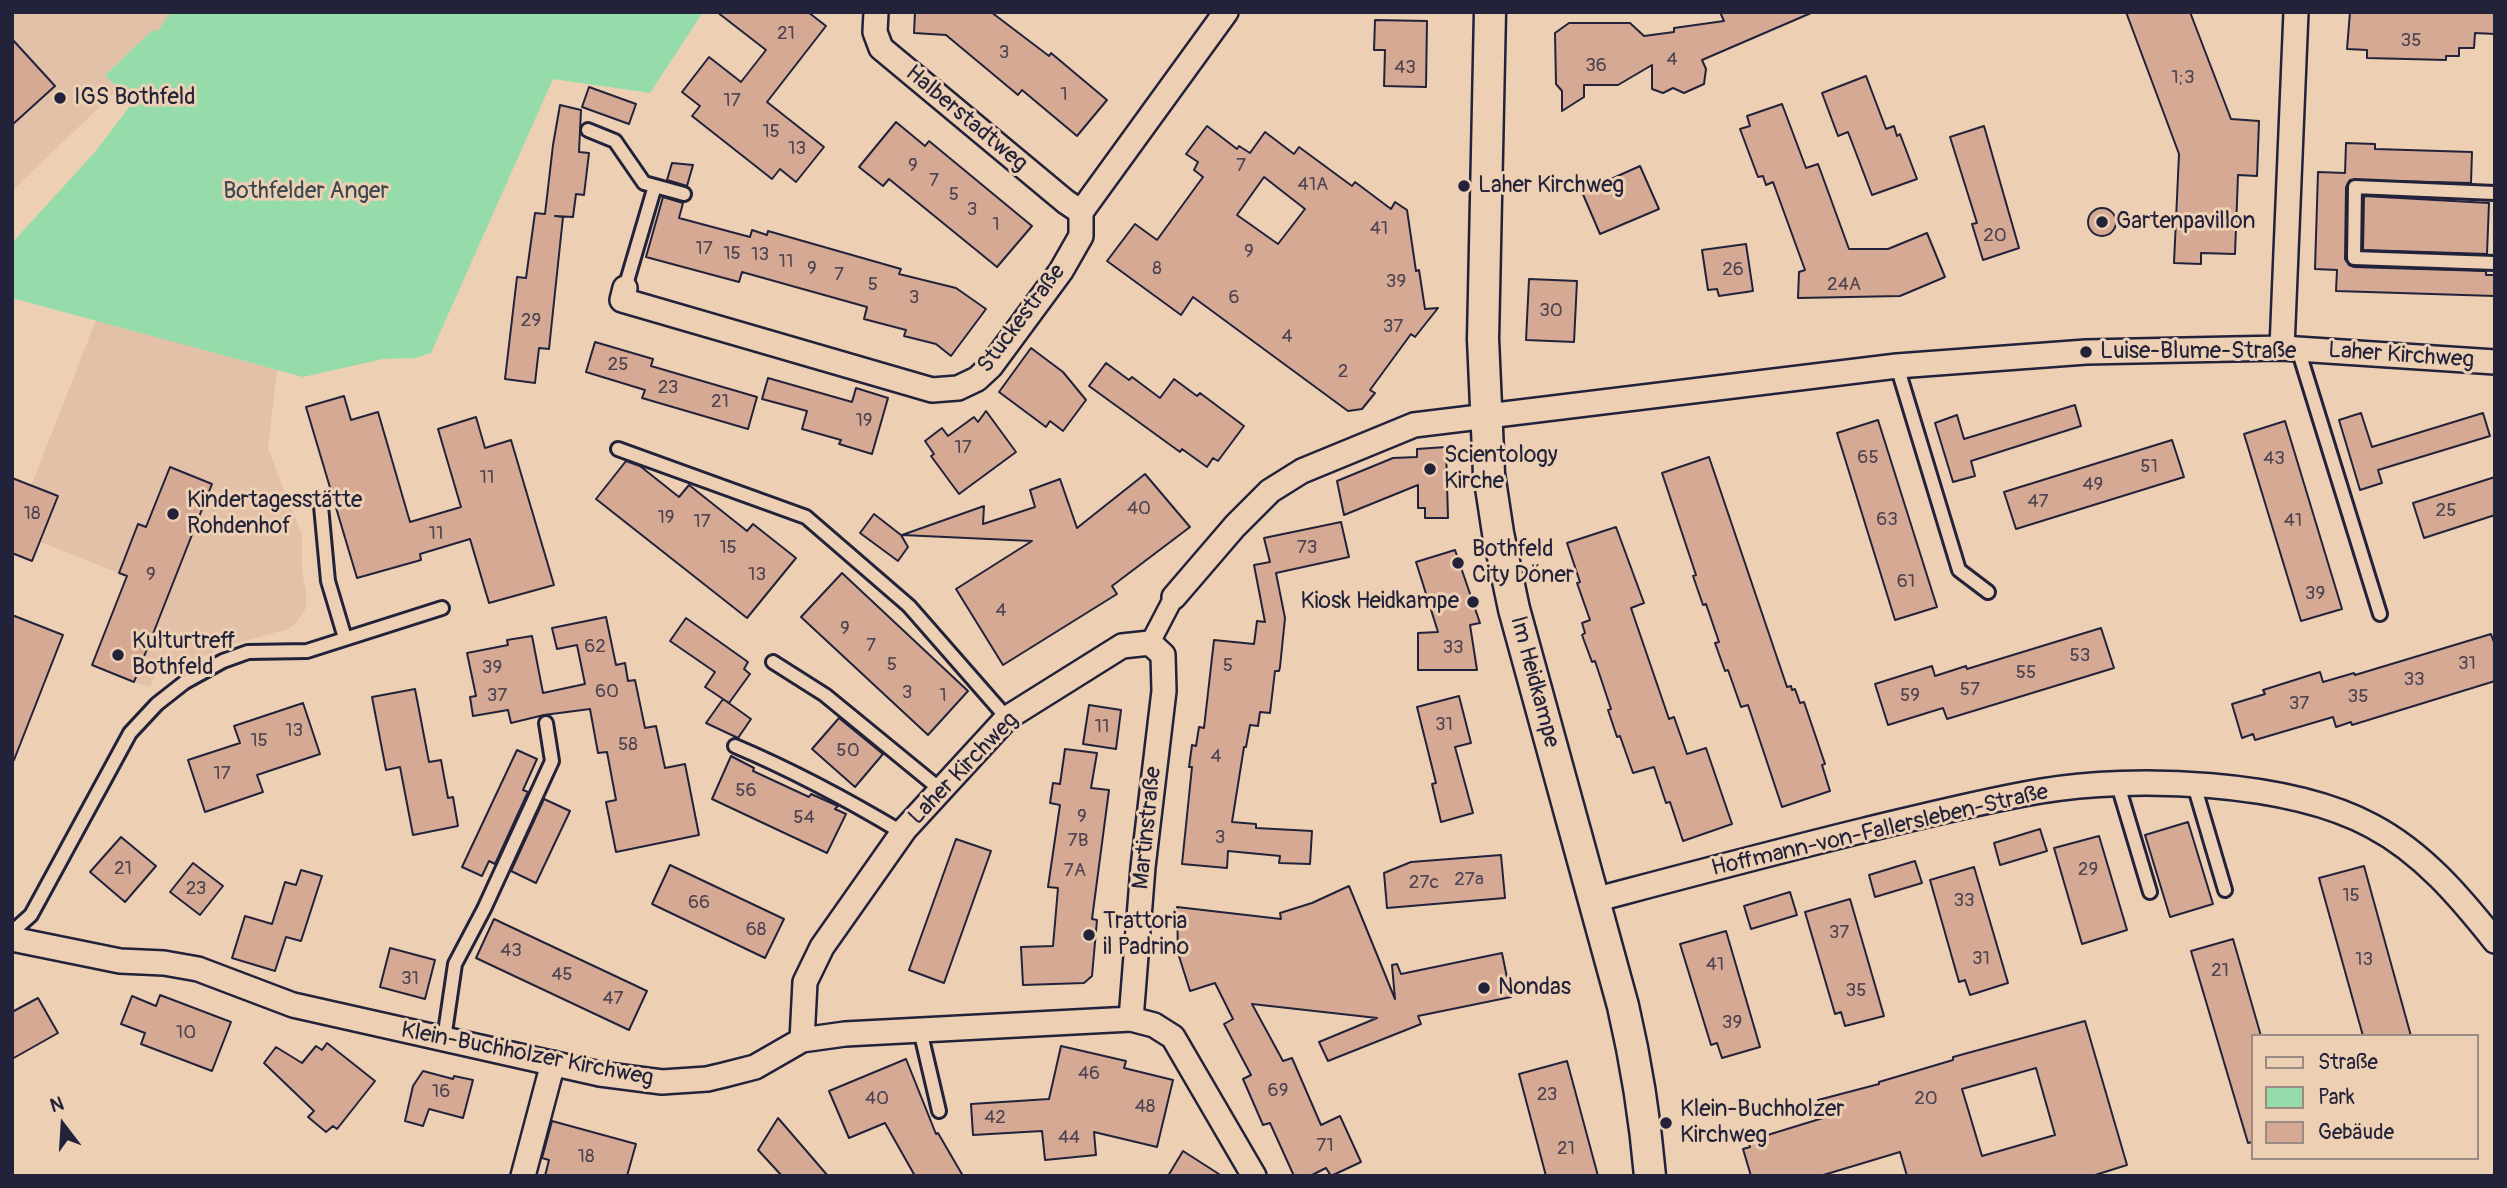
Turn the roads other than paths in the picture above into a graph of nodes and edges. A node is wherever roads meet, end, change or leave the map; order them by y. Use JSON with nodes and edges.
{"nodes":[{"id":1,"x":876,"y":12,"type":"edge"},
{"id":2,"x":1226,"y":12,"type":"edge"},
{"id":3,"x":1490,"y":12,"type":"edge"},
{"id":4,"x":2296,"y":12,"type":"edge"},
{"id":5,"x":588,"y":130,"type":"dead end"},
{"id":6,"x":655,"y":186,"type":"junction"},
{"id":7,"x":2495,"y":193,"type":"edge"},
{"id":8,"x":684,"y":194,"type":"dead end"},
{"id":9,"x":1081,"y":212,"type":"junction"},
{"id":10,"x":2495,"y":263,"type":"edge"},
{"id":11,"x":625,"y":288,"type":"joint"},
{"id":12,"x":2290,"y":348,"type":"junction"},
{"id":13,"x":2495,"y":362,"type":"edge"},
{"id":14,"x":1897,"y":366,"type":"junction"},
{"id":15,"x":1485,"y":415,"type":"junction"},
{"id":16,"x":618,"y":449,"type":"dead end"},
{"id":17,"x":321,"y":506,"type":"dead end"},
{"id":18,"x":1988,"y":592,"type":"dead end"},
{"id":19,"x":1174,"y":597,"type":"joint"},
{"id":20,"x":442,"y":608,"type":"dead end"},
{"id":21,"x":2380,"y":614,"type":"dead end"},
{"id":22,"x":345,"y":638,"type":"junction"},
{"id":23,"x":1150,"y":642,"type":"junction"},
{"id":24,"x":773,"y":662,"type":"dead end"},
{"id":25,"x":1007,"y":718,"type":"junction"},
{"id":26,"x":545,"y":723,"type":"dead end"},
{"id":27,"x":735,"y":746,"type":"dead end"},
{"id":28,"x":2118,"y":785,"type":"junction"},
{"id":29,"x":2194,"y":785,"type":"junction"},
{"id":30,"x":941,"y":790,"type":"junction"},
{"id":31,"x":903,"y":833,"type":"junction"},
{"id":32,"x":2225,"y":890,"type":"dead end"},
{"id":33,"x":2150,"y":892,"type":"dead end"},
{"id":34,"x":1594,"y":900,"type":"junction"},
{"id":35,"x":12,"y":932,"type":"edge"},
{"id":36,"x":12,"y":940,"type":"edge"},
{"id":37,"x":2495,"y":941,"type":"edge"},
{"id":38,"x":1131,"y":1019,"type":"junction"},
{"id":39,"x":920,"y":1030,"type":"junction"},
{"id":40,"x":444,"y":1039,"type":"junction"},
{"id":41,"x":802,"y":1040,"type":"junction"},
{"id":42,"x":553,"y":1063,"type":"junction"},
{"id":43,"x":939,"y":1111,"type":"dead end"},
{"id":44,"x":523,"y":1176,"type":"edge"},
{"id":45,"x":1254,"y":1176,"type":"edge"},
{"id":46,"x":1650,"y":1176,"type":"edge"}],
"edges":[{"from":1,"to":9,"type":"street","name":"Halberstadtweg"},
{"from":2,"to":9,"type":"street","name":"Stuckestraße"},
{"from":3,"to":15,"type":"street","name":"Im Heidkampe"},
{"from":4,"to":12,"type":"street"},
{"from":5,"to":6,"type":"lane"},
{"from":6,"to":8,"type":"lane"},
{"from":6,"to":11,"type":"lane"},
{"from":7,"to":10,"type":"lane"},
{"from":9,"to":11,"type":"street","name":"Stuckestraße"},
{"from":12,"to":13,"type":"street","name":"Laher Kirchweg"},
{"from":12,"to":14,"type":"street","name":"Laher Kirchweg"},
{"from":12,"to":21,"type":"lane"},
{"from":14,"to":15,"type":"street","name":"Laher Kirchweg"},
{"from":14,"to":18,"type":"lane"},
{"from":15,"to":19,"type":"street","name":"Laher Kirchweg"},
{"from":15,"to":34,"type":"street","name":"Im Heidkampe"},
{"from":16,"to":25,"type":"lane"},
{"from":17,"to":22,"type":"lane"},
{"from":19,"to":23,"type":"street","name":"Laher Kirchweg"},
{"from":20,"to":22,"type":"lane"},
{"from":22,"to":35,"type":"lane"},
{"from":23,"to":25,"type":"street","name":"Laher Kirchweg"},
{"from":23,"to":38,"type":"street","name":"Martinstraße"},
{"from":24,"to":30,"type":"lane"},
{"from":25,"to":30,"type":"street","name":"Laher Kirchweg"},
{"from":26,"to":40,"type":"lane"},
{"from":27,"to":31,"type":"lane"},
{"from":28,"to":29,"type":"street","name":"Hoffmann-von-Fallersleben-Straße"},
{"from":28,"to":33,"type":"lane"},
{"from":28,"to":34,"type":"street","name":"Hoffmann-von-Fallersleben-Straße"},
{"from":29,"to":32,"type":"lane"},
{"from":29,"to":37,"type":"street","name":"Hoffmann-von-Fallersleben-Straße"},
{"from":30,"to":31,"type":"street","name":"Laher Kirchweg"},
{"from":31,"to":41,"type":"street","name":"Laher Kirchweg"},
{"from":34,"to":46,"type":"street","name":"Im Heidkampe"},
{"from":36,"to":40,"type":"street","name":"Klein-Buchholzer Kirchweg"},
{"from":38,"to":39,"type":"street","name":"Klein-Buchholzer Kirchweg"},
{"from":38,"to":45,"type":"street","name":"Klein-Buchholzer Kirchweg"},
{"from":39,"to":41,"type":"street","name":"Klein-Buchholzer Kirchweg"},
{"from":39,"to":43,"type":"lane"},
{"from":40,"to":42,"type":"street","name":"Klein-Buchholzer Kirchweg"},
{"from":41,"to":42,"type":"street","name":"Klein-Buchholzer Kirchweg"},
{"from":42,"to":44,"type":"street"}]}
